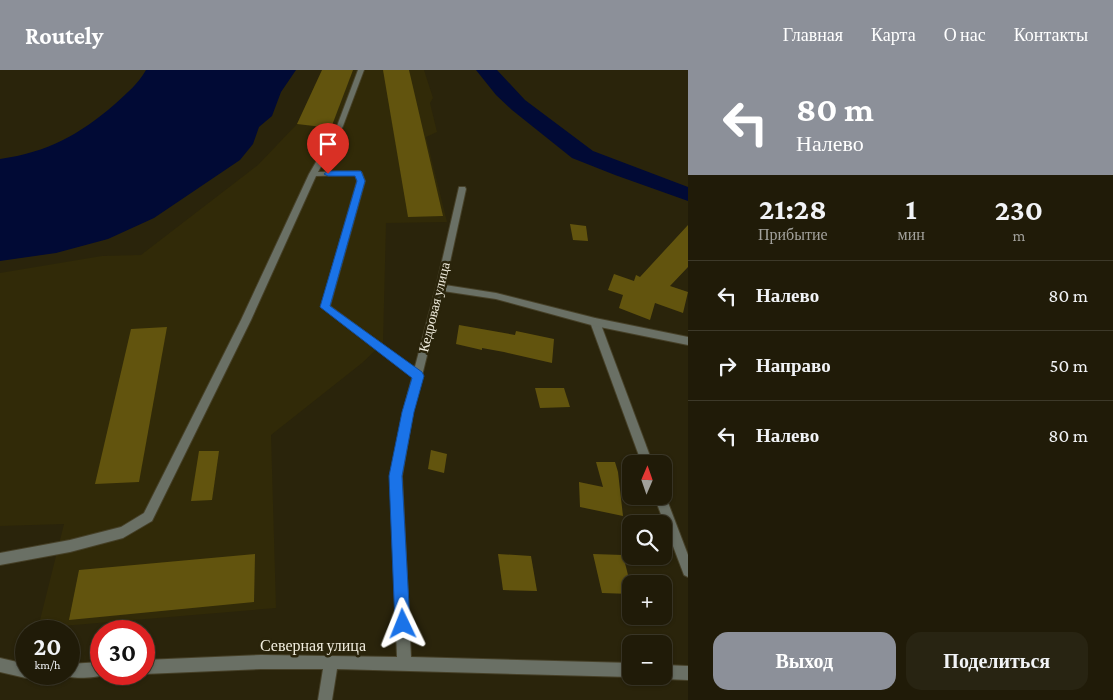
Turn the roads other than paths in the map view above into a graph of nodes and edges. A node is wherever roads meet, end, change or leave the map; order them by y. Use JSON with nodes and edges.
{"nodes":[{"id":1,"x":361,"y":70,"type":"edge"},
{"id":2,"x":313,"y":174,"type":"junction"},
{"id":3,"x":462,"y":189,"type":"dead end"},
{"id":4,"x":440,"y":287,"type":"junction"},
{"id":5,"x":595,"y":322,"type":"junction"},
{"id":6,"x":688,"y":341,"type":"edge"},
{"id":7,"x":418,"y":376,"type":"junction"},
{"id":8,"x":645,"y":455,"type":"edge"},
{"id":9,"x":663,"y":505,"type":"edge"},
{"id":10,"x":0,"y":559,"type":"edge"},
{"id":11,"x":688,"y":571,"type":"edge"},
{"id":12,"x":331,"y":662,"type":"junction"},
{"id":13,"x":404,"y":664,"type":"junction"},
{"id":14,"x":0,"y":665,"type":"edge"},
{"id":15,"x":155,"y":667,"type":"edge"},
{"id":16,"x":15,"y":668,"type":"edge"},
{"id":17,"x":622,"y":670,"type":"edge"},
{"id":18,"x":672,"y":672,"type":"edge"},
{"id":19,"x":688,"y":673,"type":"edge"},
{"id":20,"x":324,"y":700,"type":"edge"}],
"edges":[{"from":1,"to":2,"type":"street"},
{"from":2,"to":7,"type":"street"},
{"from":2,"to":10,"type":"street"},
{"from":3,"to":4,"type":"street","name":"Кедровая улица"},
{"from":4,"to":5,"type":"street"},
{"from":4,"to":7,"type":"street","name":"Кедровая улица"},
{"from":5,"to":6,"type":"street"},
{"from":5,"to":8,"type":"street"},
{"from":7,"to":13,"type":"street","name":"Кедровая улица"},
{"from":9,"to":11,"type":"street"},
{"from":12,"to":13,"type":"street","name":"Северная улица"},
{"from":12,"to":15,"type":"street","name":"Северная улица"},
{"from":12,"to":20,"type":"street"},
{"from":13,"to":17,"type":"street","name":"Северная улица"},
{"from":14,"to":16,"type":"street"},
{"from":18,"to":19,"type":"street"}]}
